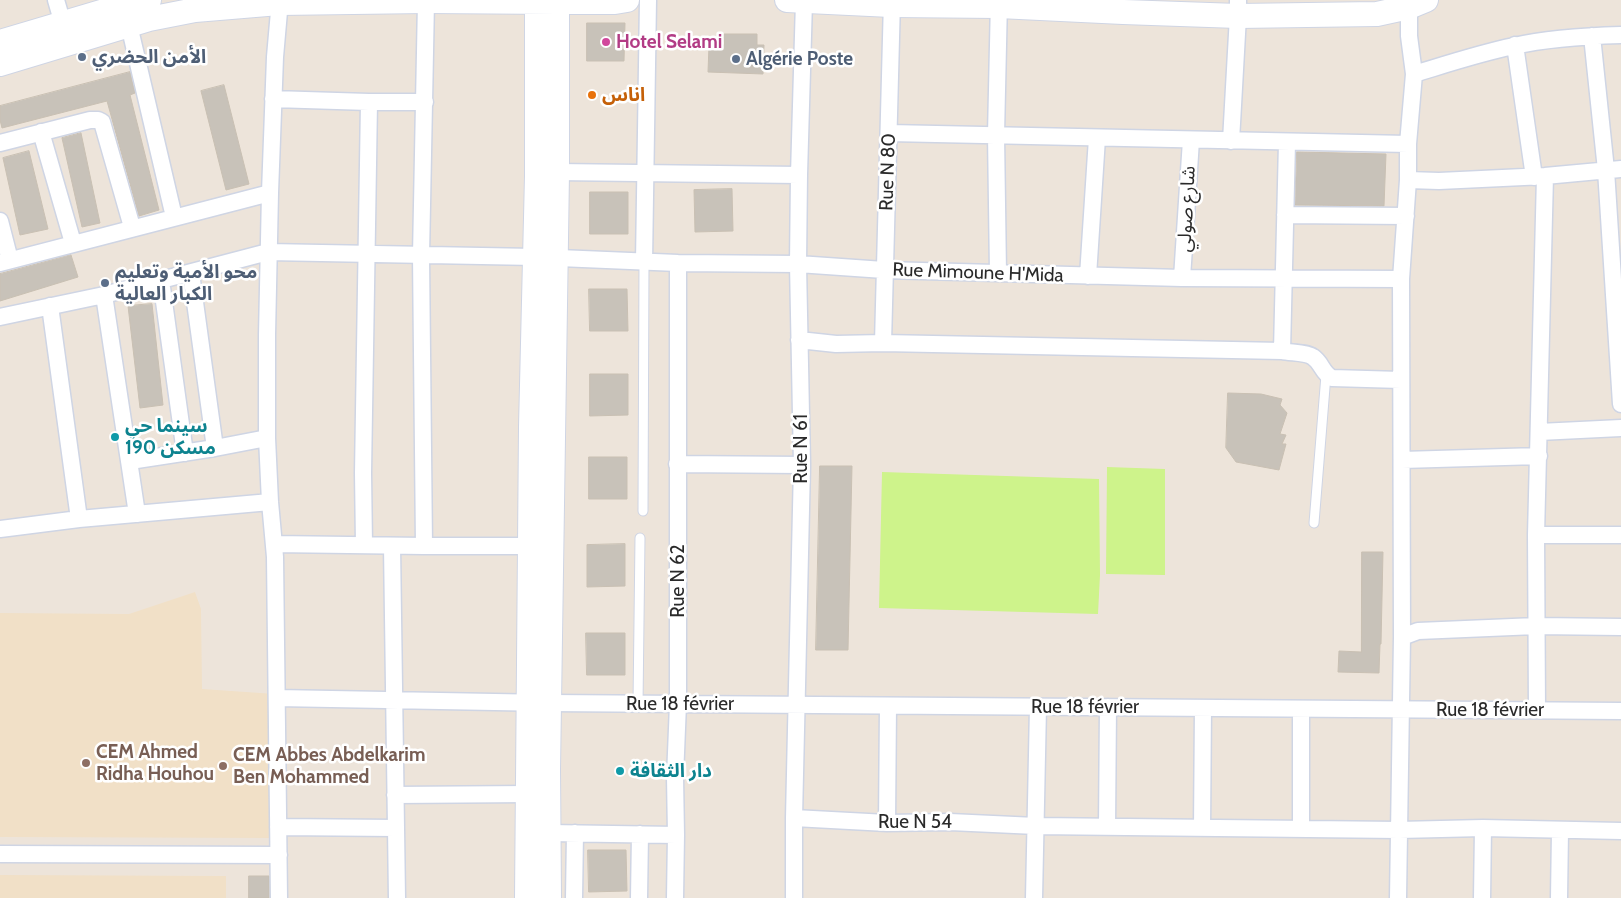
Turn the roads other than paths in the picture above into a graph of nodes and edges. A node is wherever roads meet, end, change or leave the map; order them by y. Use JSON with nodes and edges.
{"nodes":[{"id":1,"x":56,"y":0,"type":"edge"},
{"id":2,"x":149,"y":0,"type":"edge"},
{"id":3,"x":426,"y":0,"type":"edge"},
{"id":4,"x":627,"y":0,"type":"edge"},
{"id":5,"x":648,"y":0,"type":"edge"},
{"id":6,"x":795,"y":0,"type":"edge"},
{"id":7,"x":280,"y":1,"type":"edge"},
{"id":8,"x":547,"y":1,"type":"edge"},
{"id":9,"x":891,"y":2,"type":"edge"},
{"id":10,"x":1414,"y":2,"type":"edge"},
{"id":11,"x":999,"y":3,"type":"edge"},
{"id":12,"x":196,"y":5,"type":"edge"},
{"id":13,"x":1123,"y":6,"type":"edge"},
{"id":14,"x":1238,"y":8,"type":"edge"},
{"id":15,"x":128,"y":25,"type":"junction"},
{"id":16,"x":66,"y":34,"type":"junction"},
{"id":17,"x":1621,"y":35,"type":"edge"},
{"id":18,"x":1592,"y":36,"type":"junction"},
{"id":19,"x":0,"y":42,"type":"edge"},
{"id":20,"x":1515,"y":45,"type":"junction"},
{"id":21,"x":0,"y":64,"type":"edge"},
{"id":22,"x":1414,"y":74,"type":"junction"},
{"id":23,"x":273,"y":99,"type":"junction"},
{"id":24,"x":369,"y":102,"type":"junction"},
{"id":25,"x":425,"y":102,"type":"junction"},
{"id":26,"x":41,"y":132,"type":"junction"},
{"id":27,"x":889,"y":133,"type":"junction"},
{"id":28,"x":996,"y":135,"type":"junction"},
{"id":29,"x":1097,"y":138,"type":"junction"},
{"id":30,"x":1191,"y":140,"type":"junction"},
{"id":31,"x":1231,"y":141,"type":"junction"},
{"id":32,"x":1287,"y":142,"type":"junction"},
{"id":33,"x":0,"y":143,"type":"edge"},
{"id":34,"x":1408,"y":144,"type":"junction"},
{"id":35,"x":1613,"y":169,"type":"edge"},
{"id":36,"x":557,"y":172,"type":"junction"},
{"id":37,"x":647,"y":173,"type":"junction"},
{"id":38,"x":799,"y":174,"type":"junction"},
{"id":39,"x":1539,"y":177,"type":"junction"},
{"id":40,"x":1408,"y":180,"type":"junction"},
{"id":41,"x":270,"y":193,"type":"junction"},
{"id":42,"x":1285,"y":215,"type":"junction"},
{"id":43,"x":1406,"y":216,"type":"junction"},
{"id":44,"x":174,"y":217,"type":"junction"},
{"id":45,"x":0,"y":221,"type":"edge"},
{"id":46,"x":132,"y":227,"type":"junction"},
{"id":47,"x":1616,"y":238,"type":"edge"},
{"id":48,"x":73,"y":243,"type":"junction"},
{"id":49,"x":268,"y":252,"type":"junction"},
{"id":50,"x":366,"y":254,"type":"junction"},
{"id":51,"x":421,"y":256,"type":"junction"},
{"id":52,"x":545,"y":258,"type":"junction"},
{"id":53,"x":5,"y":261,"type":"edge"},
{"id":54,"x":644,"y":262,"type":"junction"},
{"id":55,"x":678,"y":263,"type":"junction"},
{"id":56,"x":798,"y":264,"type":"junction"},
{"id":57,"x":884,"y":270,"type":"junction"},
{"id":58,"x":191,"y":273,"type":"junction"},
{"id":59,"x":998,"y":274,"type":"junction"},
{"id":60,"x":1088,"y":276,"type":"junction"},
{"id":61,"x":1182,"y":278,"type":"junction"},
{"id":62,"x":1283,"y":278,"type":"junction"},
{"id":63,"x":1402,"y":279,"type":"junction"},
{"id":64,"x":161,"y":280,"type":"junction"},
{"id":65,"x":104,"y":295,"type":"junction"},
{"id":66,"x":50,"y":306,"type":"junction"},
{"id":67,"x":0,"y":317,"type":"edge"},
{"id":68,"x":799,"y":340,"type":"junction"},
{"id":69,"x":883,"y":343,"type":"junction"},
{"id":70,"x":1619,"y":343,"type":"edge"},
{"id":71,"x":1282,"y":352,"type":"junction"},
{"id":72,"x":1326,"y":375,"type":"junction"},
{"id":73,"x":1401,"y":380,"type":"junction"},
{"id":74,"x":1621,"y":404,"type":"edge"},
{"id":75,"x":1621,"y":428,"type":"edge"},
{"id":76,"x":1539,"y":432,"type":"junction"},
{"id":77,"x":267,"y":438,"type":"junction"},
{"id":78,"x":215,"y":448,"type":"junction"},
{"id":79,"x":185,"y":453,"type":"junction"},
{"id":80,"x":1538,"y":456,"type":"junction"},
{"id":81,"x":1402,"y":460,"type":"junction"},
{"id":82,"x":130,"y":461,"type":"junction"},
{"id":83,"x":677,"y":464,"type":"junction"},
{"id":84,"x":802,"y":465,"type":"junction"},
{"id":85,"x":270,"y":502,"type":"junction"},
{"id":86,"x":643,"y":511,"type":"dead end"},
{"id":87,"x":137,"y":514,"type":"junction"},
{"id":88,"x":79,"y":519,"type":"junction"},
{"id":89,"x":1314,"y":523,"type":"dead end"},
{"id":90,"x":0,"y":529,"type":"edge"},
{"id":91,"x":1536,"y":535,"type":"junction"},
{"id":92,"x":1621,"y":535,"type":"edge"},
{"id":93,"x":640,"y":538,"type":"dead end"},
{"id":94,"x":274,"y":544,"type":"junction"},
{"id":95,"x":364,"y":546,"type":"junction"},
{"id":96,"x":392,"y":546,"type":"junction"},
{"id":97,"x":424,"y":546,"type":"junction"},
{"id":98,"x":531,"y":546,"type":"junction"},
{"id":99,"x":1536,"y":626,"type":"junction"},
{"id":100,"x":1621,"y":627,"type":"edge"},
{"id":101,"x":1402,"y":637,"type":"junction"},
{"id":102,"x":277,"y":698,"type":"junction"},
{"id":103,"x":394,"y":700,"type":"junction"},
{"id":104,"x":539,"y":703,"type":"junction"},
{"id":105,"x":638,"y":704,"type":"junction"},
{"id":106,"x":678,"y":704,"type":"junction"},
{"id":107,"x":796,"y":705,"type":"junction"},
{"id":108,"x":888,"y":706,"type":"junction"},
{"id":109,"x":1038,"y":707,"type":"junction"},
{"id":110,"x":1108,"y":707,"type":"junction"},
{"id":111,"x":1202,"y":708,"type":"junction"},
{"id":112,"x":1301,"y":708,"type":"junction"},
{"id":113,"x":1400,"y":709,"type":"junction"},
{"id":114,"x":1537,"y":710,"type":"junction"},
{"id":115,"x":1621,"y":711,"type":"edge"},
{"id":116,"x":529,"y":794,"type":"junction"},
{"id":117,"x":395,"y":795,"type":"junction"},
{"id":118,"x":794,"y":818,"type":"junction"},
{"id":119,"x":887,"y":823,"type":"junction"},
{"id":120,"x":1036,"y":826,"type":"junction"},
{"id":121,"x":278,"y":827,"type":"junction"},
{"id":122,"x":1107,"y":827,"type":"junction"},
{"id":123,"x":396,"y":828,"type":"junction"},
{"id":124,"x":1202,"y":828,"type":"junction"},
{"id":125,"x":1483,"y":828,"type":"junction"},
{"id":126,"x":1301,"y":829,"type":"junction"},
{"id":127,"x":1399,"y":830,"type":"junction"},
{"id":128,"x":1560,"y":831,"type":"junction"},
{"id":129,"x":1621,"y":831,"type":"edge"},
{"id":130,"x":549,"y":833,"type":"junction"},
{"id":131,"x":574,"y":833,"type":"junction"},
{"id":132,"x":640,"y":834,"type":"junction"},
{"id":133,"x":676,"y":835,"type":"junction"},
{"id":134,"x":0,"y":854,"type":"edge"},
{"id":135,"x":278,"y":855,"type":"junction"},
{"id":136,"x":279,"y":898,"type":"edge"},
{"id":137,"x":397,"y":898,"type":"edge"},
{"id":138,"x":527,"y":898,"type":"edge"},
{"id":139,"x":549,"y":898,"type":"edge"},
{"id":140,"x":574,"y":898,"type":"edge"},
{"id":141,"x":639,"y":898,"type":"edge"},
{"id":142,"x":675,"y":898,"type":"edge"},
{"id":143,"x":794,"y":898,"type":"edge"},
{"id":144,"x":1034,"y":898,"type":"edge"},
{"id":145,"x":1398,"y":898,"type":"edge"},
{"id":146,"x":1482,"y":898,"type":"edge"},
{"id":147,"x":1559,"y":898,"type":"edge"}],
"edges":[{"from":1,"to":16,"type":"street"},
{"from":2,"to":16,"type":"main road"},
{"from":3,"to":7,"type":"main road"},
{"from":3,"to":8,"type":"main road"},
{"from":3,"to":25,"type":"street"},
{"from":4,"to":8,"type":"main road"},
{"from":5,"to":37,"type":"street"},
{"from":6,"to":9,"type":"main road"},
{"from":6,"to":38,"type":"street","name":"Rue N 61"},
{"from":7,"to":12,"type":"main road"},
{"from":7,"to":23,"type":"street"},
{"from":8,"to":36,"type":"main road"},
{"from":8,"to":52,"type":"main road"},
{"from":9,"to":11,"type":"main road"},
{"from":9,"to":27,"type":"street","name":"Rue N 80"},
{"from":10,"to":14,"type":"main road"},
{"from":10,"to":22,"type":"street"},
{"from":11,"to":13,"type":"main road"},
{"from":11,"to":28,"type":"street"},
{"from":12,"to":15,"type":"main road"},
{"from":13,"to":14,"type":"main road"},
{"from":14,"to":31,"type":"street"},
{"from":15,"to":16,"type":"main road"},
{"from":15,"to":44,"type":"street"},
{"from":16,"to":19,"type":"main road"},
{"from":16,"to":21,"type":"main road"},
{"from":17,"to":18,"type":"street"},
{"from":18,"to":20,"type":"street"},
{"from":18,"to":35,"type":"street"},
{"from":20,"to":22,"type":"street"},
{"from":20,"to":39,"type":"street"},
{"from":22,"to":34,"type":"street"},
{"from":23,"to":24,"type":"street"},
{"from":23,"to":41,"type":"street"},
{"from":24,"to":25,"type":"street"},
{"from":24,"to":50,"type":"street"},
{"from":25,"to":51,"type":"street"},
{"from":26,"to":33,"type":"street"},
{"from":26,"to":46,"type":"street"},
{"from":26,"to":48,"type":"street"},
{"from":27,"to":28,"type":"street"},
{"from":27,"to":57,"type":"street","name":"Rue N 80"},
{"from":28,"to":29,"type":"street"},
{"from":28,"to":59,"type":"street"},
{"from":29,"to":30,"type":"street"},
{"from":29,"to":60,"type":"street"},
{"from":30,"to":31,"type":"street"},
{"from":30,"to":61,"type":"street","name":"شارع صولي"},
{"from":31,"to":32,"type":"street"},
{"from":32,"to":34,"type":"street"},
{"from":32,"to":42,"type":"street"},
{"from":34,"to":40,"type":"street"},
{"from":35,"to":39,"type":"street"},
{"from":35,"to":47,"type":"street"},
{"from":36,"to":37,"type":"street"},
{"from":36,"to":52,"type":"main road"},
{"from":37,"to":38,"type":"street"},
{"from":37,"to":54,"type":"street"},
{"from":38,"to":56,"type":"street","name":"Rue N 61"},
{"from":39,"to":40,"type":"street"},
{"from":39,"to":76,"type":"street"},
{"from":40,"to":43,"type":"street"},
{"from":41,"to":44,"type":"street"},
{"from":41,"to":49,"type":"street"},
{"from":42,"to":43,"type":"street"},
{"from":42,"to":62,"type":"street"},
{"from":43,"to":63,"type":"street"},
{"from":44,"to":46,"type":"street"},
{"from":45,"to":53,"type":"street"},
{"from":46,"to":48,"type":"street"},
{"from":47,"to":70,"type":"street"},
{"from":48,"to":53,"type":"street"},
{"from":49,"to":50,"type":"street","name":"Rue Mimoune H'Mida"},
{"from":49,"to":58,"type":"street","name":"Rue Mimoune H'Mida"},
{"from":49,"to":77,"type":"street"},
{"from":50,"to":51,"type":"street","name":"Rue Mimoune H'Mida"},
{"from":50,"to":95,"type":"street"},
{"from":51,"to":52,"type":"street","name":"Rue Mimoune H'Mida"},
{"from":51,"to":97,"type":"street"},
{"from":52,"to":54,"type":"street","name":"Rue Mimoune H'Mida"},
{"from":52,"to":98,"type":"main road"},
{"from":52,"to":104,"type":"main road"},
{"from":54,"to":55,"type":"street","name":"Rue Mimoune H'Mida"},
{"from":54,"to":86,"type":"lane"},
{"from":55,"to":56,"type":"street","name":"Rue Mimoune H'Mida"},
{"from":55,"to":83,"type":"street","name":"Rue N 62"},
{"from":56,"to":57,"type":"street","name":"Rue Mimoune H'Mida"},
{"from":56,"to":68,"type":"street","name":"Rue N 61"},
{"from":57,"to":59,"type":"street","name":"Rue Mimoune H'Mida"},
{"from":57,"to":69,"type":"street","name":"Rue N 80"},
{"from":58,"to":64,"type":"street","name":"Rue Mimoune H'Mida"},
{"from":58,"to":78,"type":"street"},
{"from":59,"to":60,"type":"street","name":"Rue Mimoune H'Mida"},
{"from":60,"to":61,"type":"street","name":"Rue Mimoune H'Mida"},
{"from":61,"to":62,"type":"street","name":"Rue Mimoune H'Mida"},
{"from":62,"to":63,"type":"street","name":"Rue Mimoune H'Mida"},
{"from":62,"to":71,"type":"street"},
{"from":63,"to":73,"type":"street"},
{"from":64,"to":65,"type":"street","name":"Rue Mimoune H'Mida"},
{"from":64,"to":79,"type":"street"},
{"from":65,"to":66,"type":"street","name":"Rue Mimoune H'Mida"},
{"from":65,"to":82,"type":"street"},
{"from":66,"to":67,"type":"street","name":"Rue Mimoune H'Mida"},
{"from":66,"to":88,"type":"street"},
{"from":68,"to":69,"type":"street"},
{"from":68,"to":84,"type":"street","name":"Rue N 61"},
{"from":69,"to":71,"type":"street"},
{"from":70,"to":74,"type":"street"},
{"from":71,"to":72,"type":"street"},
{"from":72,"to":73,"type":"street"},
{"from":72,"to":89,"type":"lane"},
{"from":73,"to":81,"type":"street"},
{"from":75,"to":76,"type":"street"},
{"from":76,"to":80,"type":"street"},
{"from":77,"to":78,"type":"street"},
{"from":77,"to":85,"type":"street"},
{"from":78,"to":79,"type":"street"},
{"from":79,"to":82,"type":"street"},
{"from":80,"to":81,"type":"street"},
{"from":80,"to":91,"type":"street"},
{"from":81,"to":101,"type":"street"},
{"from":82,"to":87,"type":"street"},
{"from":83,"to":84,"type":"street"},
{"from":83,"to":106,"type":"street","name":"Rue N 62"},
{"from":84,"to":107,"type":"street","name":"Rue N 61"},
{"from":85,"to":87,"type":"street"},
{"from":85,"to":94,"type":"street"},
{"from":87,"to":88,"type":"street"},
{"from":88,"to":90,"type":"street"},
{"from":91,"to":92,"type":"street"},
{"from":91,"to":99,"type":"street"},
{"from":93,"to":105,"type":"lane"},
{"from":94,"to":95,"type":"street"},
{"from":94,"to":102,"type":"street"},
{"from":95,"to":96,"type":"street"},
{"from":96,"to":97,"type":"street"},
{"from":96,"to":103,"type":"street"},
{"from":97,"to":98,"type":"street"},
{"from":98,"to":104,"type":"main road"},
{"from":99,"to":100,"type":"street"},
{"from":99,"to":101,"type":"street"},
{"from":99,"to":114,"type":"street"},
{"from":101,"to":113,"type":"street"},
{"from":102,"to":103,"type":"street","name":"Rue 18 février"},
{"from":102,"to":121,"type":"street"},
{"from":103,"to":104,"type":"street","name":"Rue 18 février"},
{"from":103,"to":117,"type":"street"},
{"from":104,"to":105,"type":"street","name":"Rue 18 février"},
{"from":104,"to":116,"type":"main road"},
{"from":104,"to":130,"type":"main road"},
{"from":105,"to":106,"type":"street","name":"Rue 18 février"},
{"from":106,"to":107,"type":"street","name":"Rue 18 février"},
{"from":106,"to":133,"type":"street","name":"Rue N 62"},
{"from":107,"to":108,"type":"street","name":"Rue 18 février"},
{"from":107,"to":118,"type":"street","name":"Rue N 61"},
{"from":108,"to":109,"type":"street","name":"Rue 18 février"},
{"from":108,"to":119,"type":"street"},
{"from":109,"to":110,"type":"street","name":"Rue 18 février"},
{"from":109,"to":120,"type":"street"},
{"from":110,"to":111,"type":"street","name":"Rue 18 février"},
{"from":110,"to":122,"type":"street"},
{"from":111,"to":112,"type":"street","name":"Rue 18 février"},
{"from":111,"to":124,"type":"street"},
{"from":112,"to":113,"type":"street","name":"Rue 18 février"},
{"from":112,"to":126,"type":"street"},
{"from":113,"to":114,"type":"street","name":"Rue 18 février"},
{"from":113,"to":127,"type":"street"},
{"from":114,"to":115,"type":"street","name":"Rue 18 février"},
{"from":116,"to":117,"type":"street"},
{"from":116,"to":138,"type":"main road"},
{"from":117,"to":123,"type":"street"},
{"from":118,"to":119,"type":"street","name":"Rue N 54"},
{"from":118,"to":143,"type":"street","name":"Rue N 61"},
{"from":119,"to":120,"type":"street","name":"Rue N 54"},
{"from":120,"to":122,"type":"street","name":"Rue N 54"},
{"from":120,"to":144,"type":"street"},
{"from":121,"to":123,"type":"street"},
{"from":121,"to":135,"type":"street"},
{"from":122,"to":124,"type":"street","name":"Rue N 54"},
{"from":123,"to":137,"type":"street"},
{"from":124,"to":126,"type":"street","name":"Rue N 54"},
{"from":125,"to":127,"type":"street","name":"Rue N 54"},
{"from":125,"to":128,"type":"street","name":"Rue N 54"},
{"from":125,"to":146,"type":"street"},
{"from":126,"to":127,"type":"street","name":"Rue N 54"},
{"from":127,"to":145,"type":"street"},
{"from":128,"to":129,"type":"street","name":"Rue N 54"},
{"from":128,"to":147,"type":"street"},
{"from":130,"to":131,"type":"street"},
{"from":130,"to":139,"type":"main road"},
{"from":131,"to":132,"type":"street"},
{"from":131,"to":140,"type":"street"},
{"from":132,"to":133,"type":"street"},
{"from":132,"to":141,"type":"street"},
{"from":133,"to":142,"type":"street","name":"Rue N 62"},
{"from":134,"to":135,"type":"street"},
{"from":135,"to":136,"type":"street"}]}
